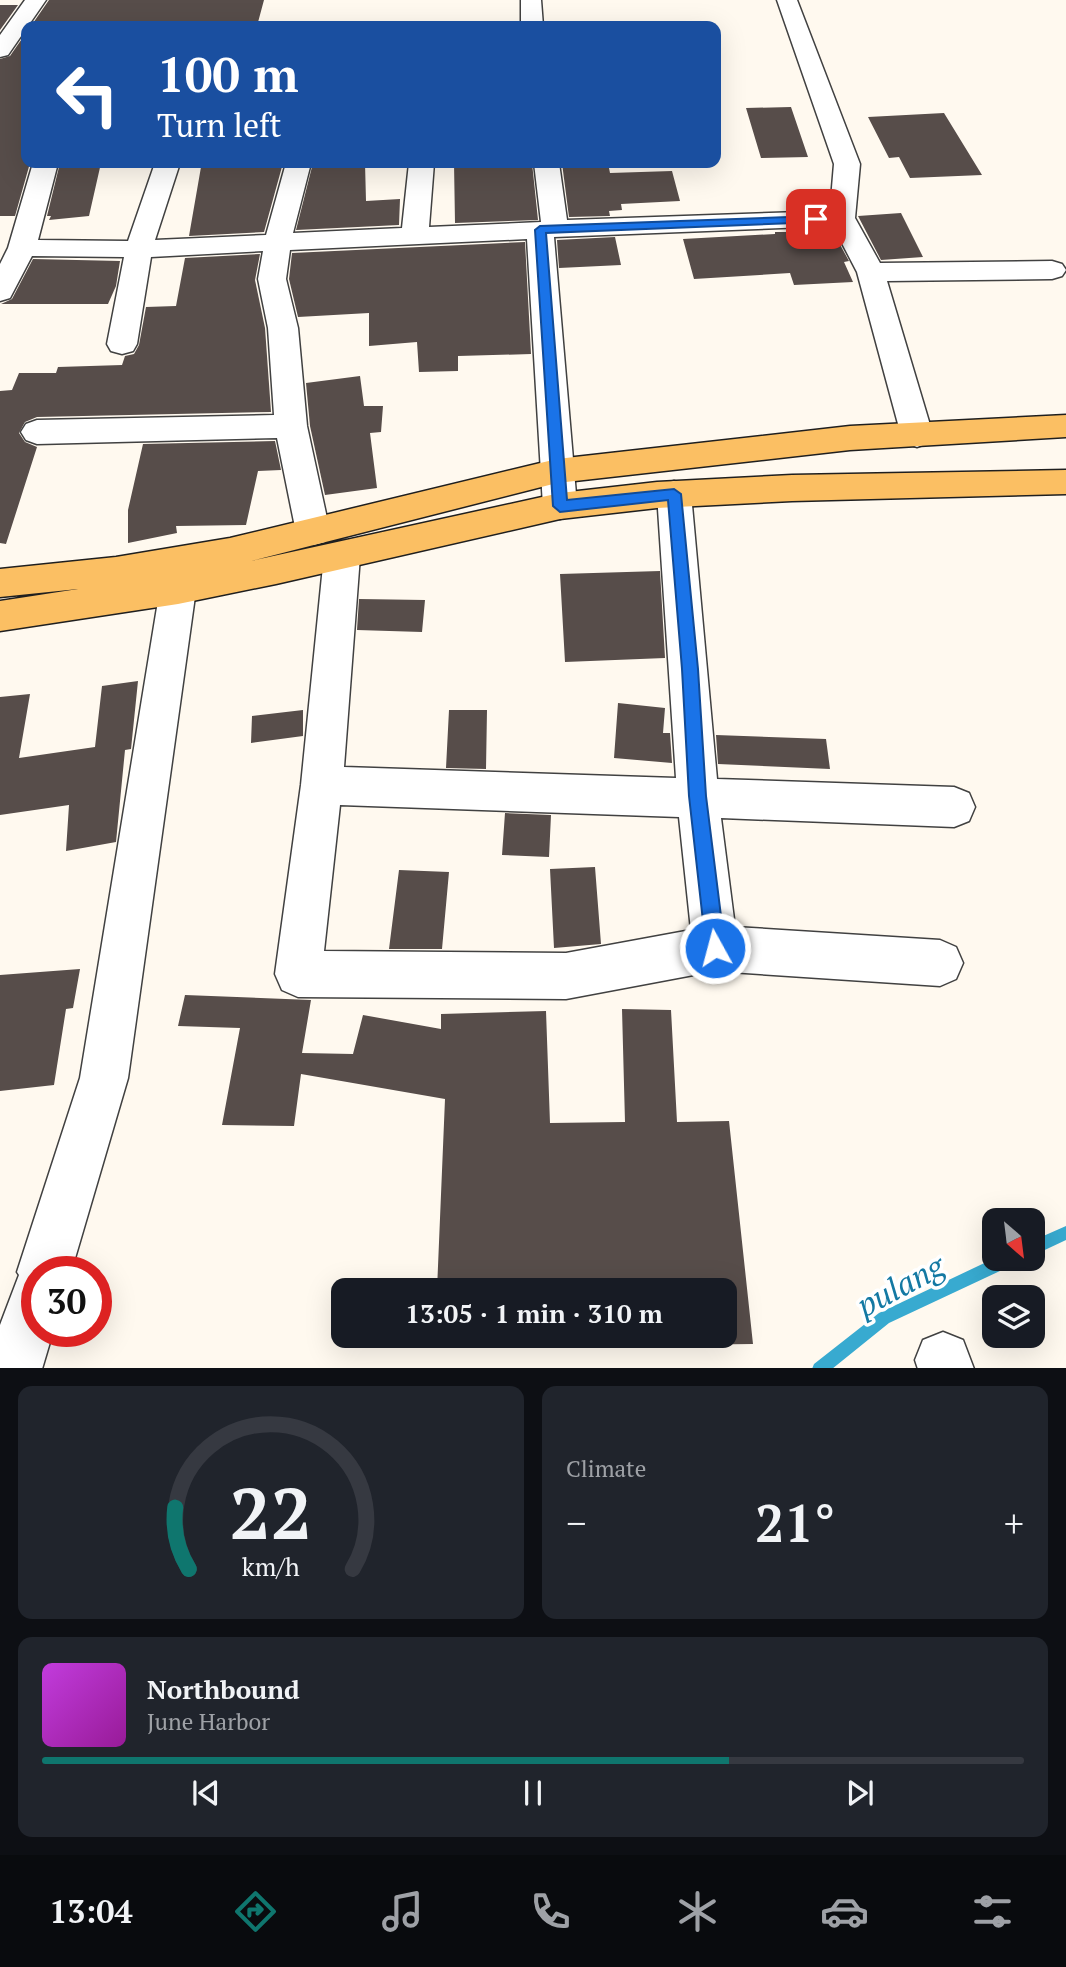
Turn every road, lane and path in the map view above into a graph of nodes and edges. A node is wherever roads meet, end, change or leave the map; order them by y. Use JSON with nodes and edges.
{"nodes":[{"id":1,"x":36,"y":0,"type":"edge"},
{"id":2,"x":531,"y":0,"type":"edge"},
{"id":3,"x":787,"y":0,"type":"edge"},
{"id":4,"x":22,"y":21,"type":"edge"},
{"id":5,"x":532,"y":21,"type":"edge"},
{"id":6,"x":21,"y":22,"type":"edge"},
{"id":7,"x":0,"y":53,"type":"edge"},
{"id":8,"x":21,"y":55,"type":"edge"},
{"id":9,"x":44,"y":168,"type":"edge"},
{"id":10,"x":165,"y":168,"type":"edge"},
{"id":11,"x":297,"y":168,"type":"edge"},
{"id":12,"x":421,"y":168,"type":"edge"},
{"id":13,"x":546,"y":168,"type":"edge"},
{"id":14,"x":842,"y":218,"type":"junction"},
{"id":15,"x":547,"y":229,"type":"junction"},
{"id":16,"x":415,"y":237,"type":"junction"},
{"id":17,"x":278,"y":241,"type":"junction"},
{"id":18,"x":22,"y":248,"type":"junction"},
{"id":19,"x":139,"y":249,"type":"junction"},
{"id":20,"x":1052,"y":270,"type":"dead end"},
{"id":21,"x":871,"y":272,"type":"junction"},
{"id":22,"x":0,"y":292,"type":"edge"},
{"id":23,"x":122,"y":344,"type":"dead end"},
{"id":24,"x":291,"y":426,"type":"junction"},
{"id":25,"x":1066,"y":426,"type":"edge"},
{"id":26,"x":37,"y":432,"type":"dead end"},
{"id":27,"x":917,"y":435,"type":"junction"},
{"id":28,"x":557,"y":471,"type":"junction"},
{"id":29,"x":1066,"y":482,"type":"edge"},
{"id":30,"x":674,"y":494,"type":"junction"},
{"id":31,"x":560,"y":506,"type":"junction"},
{"id":32,"x":328,"y":544,"type":"junction"},
{"id":33,"x":0,"y":583,"type":"edge"},
{"id":34,"x":178,"y":589,"type":"junction"},
{"id":35,"x":0,"y":616,"type":"edge"},
{"id":36,"x":322,"y":785,"type":"junction"},
{"id":37,"x":698,"y":796,"type":"junction"},
{"id":38,"x":954,"y":807,"type":"dead end"},
{"id":39,"x":715,"y":948,"type":"junction"},
{"id":40,"x":940,"y":963,"type":"dead end"},
{"id":41,"x":49,"y":1256,"type":"edge"},
{"id":42,"x":21,"y":1346,"type":"edge"},
{"id":43,"x":14,"y":1368,"type":"edge"}],
"edges":[{"from":1,"to":4,"type":"street"},
{"from":2,"to":5,"type":"street"},
{"from":3,"to":14,"type":"street"},
{"from":6,"to":7,"type":"street"},
{"from":7,"to":8,"type":"street"},
{"from":9,"to":18,"type":"street"},
{"from":10,"to":19,"type":"street"},
{"from":11,"to":17,"type":"street"},
{"from":12,"to":16,"type":"street"},
{"from":13,"to":15,"type":"street"},
{"from":14,"to":15,"type":"street"},
{"from":14,"to":21,"type":"street"},
{"from":15,"to":16,"type":"street"},
{"from":15,"to":28,"type":"street"},
{"from":16,"to":17,"type":"street"},
{"from":17,"to":19,"type":"street"},
{"from":17,"to":24,"type":"street"},
{"from":18,"to":19,"type":"street"},
{"from":18,"to":22,"type":"street"},
{"from":19,"to":23,"type":"street"},
{"from":20,"to":21,"type":"street"},
{"from":21,"to":27,"type":"street"},
{"from":24,"to":26,"type":"street"},
{"from":24,"to":32,"type":"street"},
{"from":25,"to":27,"type":"main road"},
{"from":27,"to":28,"type":"main road"},
{"from":28,"to":31,"type":"street"},
{"from":28,"to":32,"type":"main road"},
{"from":29,"to":30,"type":"main road"},
{"from":30,"to":31,"type":"main road"},
{"from":30,"to":37,"type":"street"},
{"from":31,"to":32,"type":"main road"},
{"from":32,"to":33,"type":"main road"},
{"from":32,"to":34,"type":"main road"},
{"from":32,"to":36,"type":"street"},
{"from":34,"to":35,"type":"main road"},
{"from":34,"to":41,"type":"street"},
{"from":36,"to":37,"type":"street"},
{"from":36,"to":39,"type":"street"},
{"from":37,"to":38,"type":"street"},
{"from":37,"to":39,"type":"street"},
{"from":39,"to":40,"type":"street"},
{"from":42,"to":43,"type":"street"}]}
